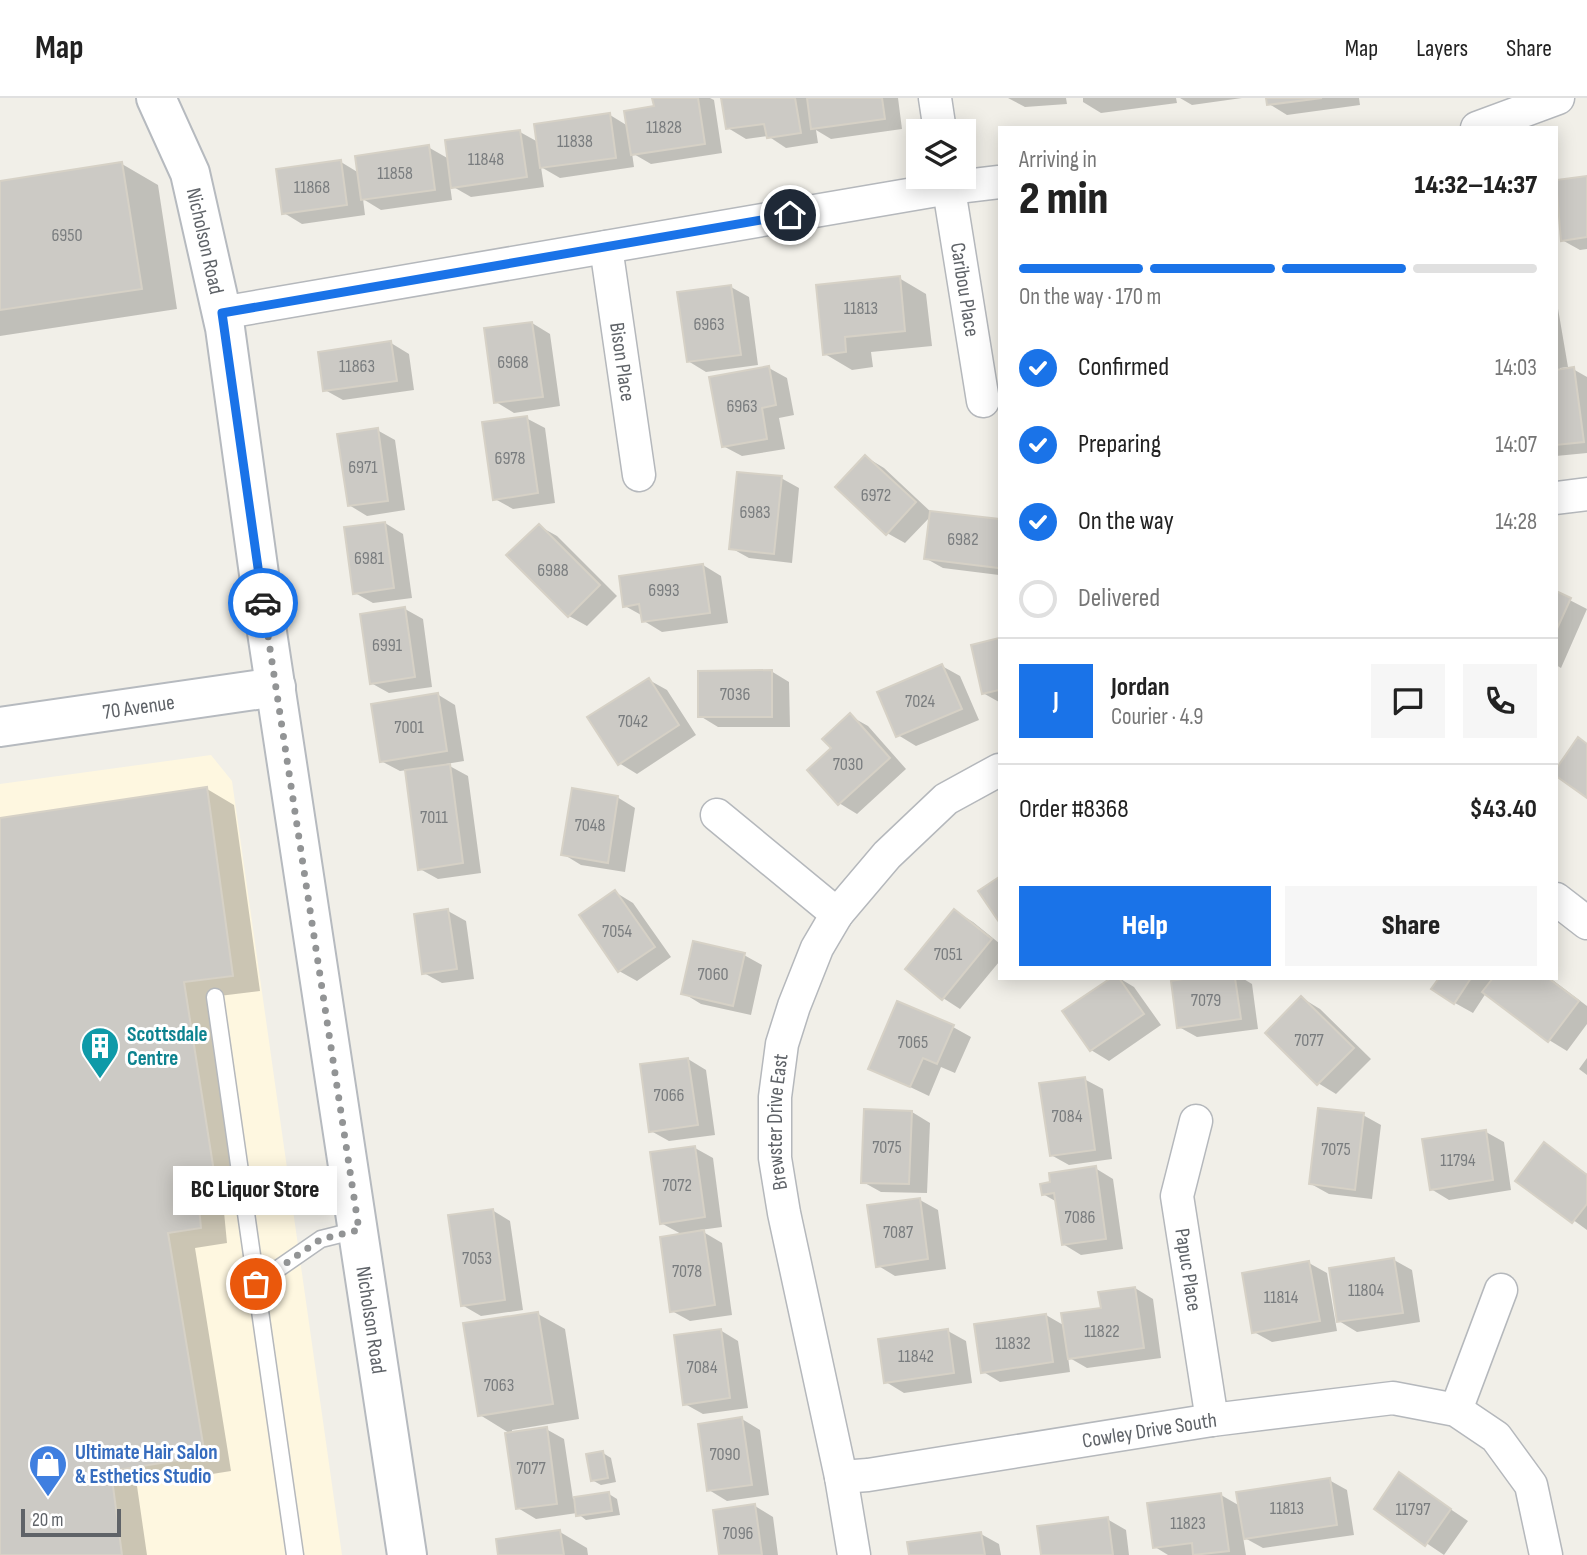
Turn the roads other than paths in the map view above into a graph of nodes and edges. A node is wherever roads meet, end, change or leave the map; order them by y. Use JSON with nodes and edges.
{"nodes":[{"id":1,"x":156,"y":98,"type":"edge"},
{"id":2,"x":935,"y":98,"type":"edge"},
{"id":3,"x":1559,"y":98,"type":"edge"},
{"id":4,"x":938,"y":119,"type":"edge"},
{"id":5,"x":1482,"y":126,"type":"edge"},
{"id":6,"x":976,"y":182,"type":"edge"},
{"id":7,"x":998,"y":182,"type":"edge"},
{"id":8,"x":911,"y":189,"type":"edge"},
{"id":9,"x":949,"y":189,"type":"edge"},
{"id":10,"x":606,"y":247,"type":"junction"},
{"id":11,"x":222,"y":313,"type":"junction"},
{"id":12,"x":983,"y":401,"type":"dead end"},
{"id":13,"x":639,"y":475,"type":"dead end"},
{"id":14,"x":1587,"y":494,"type":"edge"},
{"id":15,"x":1558,"y":498,"type":"edge"},
{"id":16,"x":276,"y":687,"type":"junction"},
{"id":17,"x":0,"y":727,"type":"edge"},
{"id":18,"x":998,"y":771,"type":"edge"},
{"id":19,"x":717,"y":815,"type":"dead end"},
{"id":20,"x":1558,"y":901,"type":"edge"},
{"id":21,"x":837,"y":914,"type":"junction"},
{"id":22,"x":1587,"y":923,"type":"edge"},
{"id":23,"x":215,"y":997,"type":"dead end"},
{"id":24,"x":1196,"y":1121,"type":"dead end"},
{"id":25,"x":359,"y":1230,"type":"junction"},
{"id":26,"x":256,"y":1284,"type":"junction"},
{"id":27,"x":1502,"y":1290,"type":"dead end"},
{"id":28,"x":1456,"y":1410,"type":"junction"},
{"id":29,"x":1212,"y":1420,"type":"junction"},
{"id":30,"x":841,"y":1477,"type":"junction"},
{"id":31,"x":295,"y":1555,"type":"edge"},
{"id":32,"x":407,"y":1555,"type":"edge"},
{"id":33,"x":854,"y":1555,"type":"edge"},
{"id":34,"x":1546,"y":1555,"type":"edge"}],
"edges":[{"from":1,"to":11,"type":"street","name":"Nicholson Road"},
{"from":2,"to":4,"type":"street"},
{"from":3,"to":5,"type":"street"},
{"from":6,"to":7,"type":"street"},
{"from":8,"to":10,"type":"street"},
{"from":9,"to":12,"type":"street","name":"Caribou Place"},
{"from":10,"to":11,"type":"street"},
{"from":10,"to":13,"type":"street","name":"Bison Place"},
{"from":11,"to":16,"type":"street","name":"Nicholson Road"},
{"from":14,"to":15,"type":"street"},
{"from":16,"to":17,"type":"street","name":"70 Avenue"},
{"from":16,"to":25,"type":"street","name":"Nicholson Road"},
{"from":18,"to":21,"type":"street","name":"Brewster Drive East"},
{"from":19,"to":21,"type":"street"},
{"from":20,"to":22,"type":"street"},
{"from":21,"to":30,"type":"street","name":"Brewster Drive East"},
{"from":23,"to":26,"type":"lane"},
{"from":24,"to":29,"type":"street","name":"Papuc Place"},
{"from":25,"to":26,"type":"lane"},
{"from":25,"to":32,"type":"street","name":"Nicholson Road"},
{"from":26,"to":31,"type":"lane"},
{"from":27,"to":28,"type":"street"},
{"from":28,"to":29,"type":"street","name":"Cowley Drive South"},
{"from":28,"to":34,"type":"street","name":"Cowley Drive South"},
{"from":29,"to":30,"type":"street","name":"Cowley Drive South"},
{"from":30,"to":33,"type":"street","name":"Brewster Drive East"}]}
